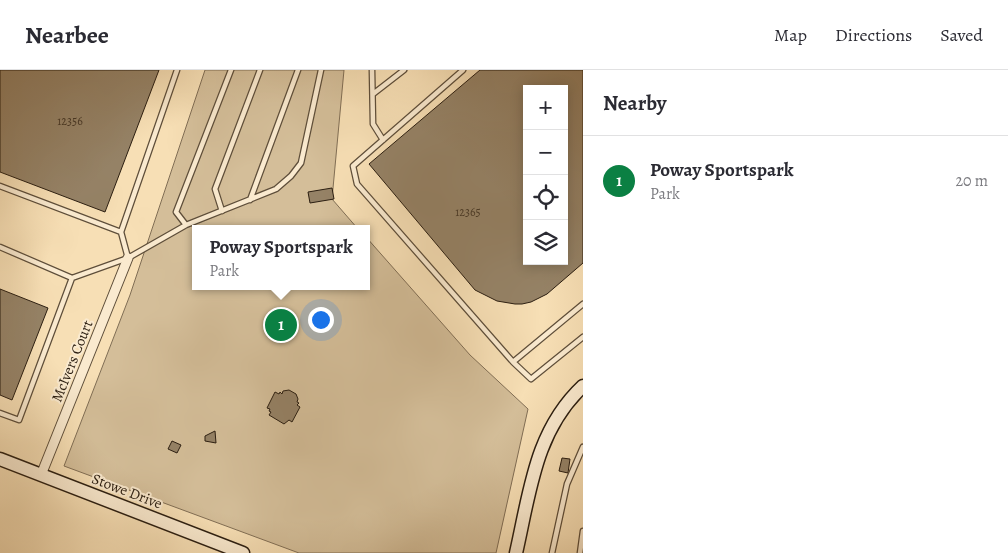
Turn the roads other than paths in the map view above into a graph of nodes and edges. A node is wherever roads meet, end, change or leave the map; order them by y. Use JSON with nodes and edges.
{"nodes":[{"id":1,"x":177,"y":70,"type":"edge"},
{"id":2,"x":231,"y":70,"type":"edge"},
{"id":3,"x":260,"y":70,"type":"edge"},
{"id":4,"x":298,"y":70,"type":"edge"},
{"id":5,"x":321,"y":70,"type":"edge"},
{"id":6,"x":372,"y":70,"type":"edge"},
{"id":7,"x":404,"y":70,"type":"edge"},
{"id":8,"x":463,"y":70,"type":"edge"},
{"id":9,"x":373,"y":94,"type":"junction"},
{"id":10,"x":383,"y":140,"type":"junction"},
{"id":11,"x":0,"y":186,"type":"edge"},
{"id":12,"x":250,"y":200,"type":"junction"},
{"id":13,"x":222,"y":211,"type":"junction"},
{"id":14,"x":186,"y":225,"type":"junction"},
{"id":15,"x":121,"y":232,"type":"junction"},
{"id":16,"x":0,"y":247,"type":"edge"},
{"id":17,"x":128,"y":258,"type":"junction"},
{"id":18,"x":72,"y":278,"type":"junction"},
{"id":19,"x":583,"y":304,"type":"edge"},
{"id":20,"x":583,"y":337,"type":"edge"},
{"id":21,"x":513,"y":362,"type":"junction"},
{"id":22,"x":583,"y":386,"type":"edge"},
{"id":23,"x":0,"y":413,"type":"edge"},
{"id":24,"x":583,"y":447,"type":"edge"},
{"id":25,"x":0,"y":460,"type":"edge"},
{"id":26,"x":41,"y":476,"type":"junction"},
{"id":27,"x":583,"y":531,"type":"edge"},
{"id":28,"x":243,"y":553,"type":"edge"},
{"id":29,"x":516,"y":553,"type":"edge"},
{"id":30,"x":552,"y":553,"type":"edge"},
{"id":31,"x":580,"y":553,"type":"edge"}],
"edges":[{"from":1,"to":15,"type":"lane"},
{"from":2,"to":14,"type":"lane"},
{"from":3,"to":13,"type":"lane"},
{"from":4,"to":12,"type":"lane"},
{"from":5,"to":12,"type":"lane"},
{"from":6,"to":9,"type":"lane"},
{"from":7,"to":9,"type":"lane"},
{"from":8,"to":10,"type":"lane"},
{"from":9,"to":10,"type":"lane"},
{"from":10,"to":21,"type":"lane"},
{"from":11,"to":15,"type":"lane"},
{"from":12,"to":13,"type":"lane"},
{"from":13,"to":14,"type":"lane"},
{"from":14,"to":17,"type":"lane"},
{"from":15,"to":17,"type":"lane"},
{"from":16,"to":18,"type":"lane"},
{"from":17,"to":18,"type":"lane"},
{"from":17,"to":26,"type":"street","name":"McIvers Court"},
{"from":18,"to":23,"type":"lane"},
{"from":19,"to":21,"type":"lane"},
{"from":20,"to":21,"type":"lane"},
{"from":22,"to":29,"type":"main road"},
{"from":24,"to":30,"type":"lane"},
{"from":25,"to":26,"type":"main road","name":"Stowe Drive"},
{"from":26,"to":28,"type":"main road","name":"Stowe Drive"},
{"from":27,"to":31,"type":"lane"}]}
